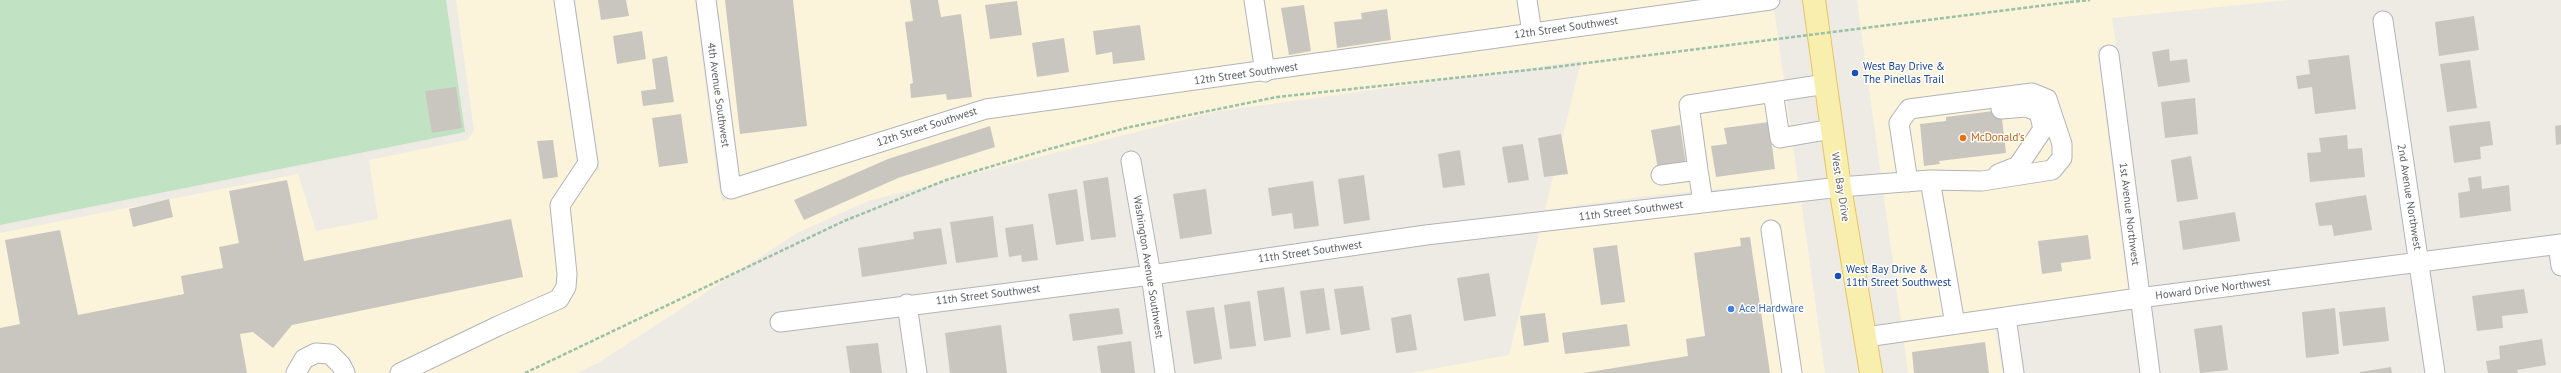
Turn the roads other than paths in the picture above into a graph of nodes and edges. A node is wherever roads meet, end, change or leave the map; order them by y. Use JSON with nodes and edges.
{"nodes":[{"id":1,"x":564,"y":0,"type":"edge"},
{"id":2,"x":706,"y":0,"type":"edge"},
{"id":3,"x":1254,"y":0,"type":"edge"},
{"id":4,"x":1527,"y":0,"type":"edge"},
{"id":5,"x":1770,"y":0,"type":"edge"},
{"id":6,"x":1814,"y":0,"type":"edge"},
{"id":7,"x":2383,"y":21,"type":"dead end"},
{"id":8,"x":1532,"y":33,"type":"junction"},
{"id":9,"x":2109,"y":55,"type":"dead end"},
{"id":10,"x":1265,"y":72,"type":"junction"},
{"id":11,"x":1826,"y":84,"type":"junction"},
{"id":12,"x":1773,"y":92,"type":"junction"},
{"id":13,"x":1909,"y":109,"type":"junction"},
{"id":14,"x":1832,"y":129,"type":"junction"},
{"id":15,"x":1131,"y":161,"type":"dead end"},
{"id":16,"x":1698,"y":170,"type":"junction"},
{"id":17,"x":1661,"y":175,"type":"dead end"},
{"id":18,"x":1930,"y":180,"type":"junction"},
{"id":19,"x":1982,"y":181,"type":"junction"},
{"id":20,"x":1908,"y":182,"type":"junction"},
{"id":21,"x":1840,"y":187,"type":"junction"},
{"id":22,"x":731,"y":189,"type":"joint"},
{"id":23,"x":1703,"y":202,"type":"junction"},
{"id":24,"x":1771,"y":230,"type":"dead end"},
{"id":25,"x":2559,"y":244,"type":"edge"},
{"id":26,"x":2420,"y":263,"type":"junction"},
{"id":27,"x":2561,"y":266,"type":"edge"},
{"id":28,"x":1151,"y":275,"type":"junction"},
{"id":29,"x":2139,"y":298,"type":"junction"},
{"id":30,"x":907,"y":304,"type":"junction"},
{"id":31,"x":2006,"y":316,"type":"junction"},
{"id":32,"x":780,"y":322,"type":"dead end"},
{"id":33,"x":1955,"y":324,"type":"junction"},
{"id":34,"x":1866,"y":337,"type":"junction"},
{"id":35,"x":296,"y":373,"type":"edge"},
{"id":36,"x":345,"y":373,"type":"edge"},
{"id":37,"x":400,"y":373,"type":"edge"},
{"id":38,"x":917,"y":373,"type":"edge"},
{"id":39,"x":1165,"y":373,"type":"edge"},
{"id":40,"x":1792,"y":373,"type":"edge"},
{"id":41,"x":1871,"y":373,"type":"edge"},
{"id":42,"x":2014,"y":373,"type":"edge"},
{"id":43,"x":2150,"y":373,"type":"edge"},
{"id":44,"x":2435,"y":373,"type":"edge"}],
"edges":[{"from":1,"to":37,"type":"street"},
{"from":2,"to":22,"type":"street","name":"4th Avenue Southwest"},
{"from":3,"to":10,"type":"street"},
{"from":4,"to":8,"type":"street"},
{"from":5,"to":8,"type":"street","name":"12th Street Southwest"},
{"from":6,"to":11,"type":"main road","name":"West Bay Drive"},
{"from":7,"to":26,"type":"street","name":"2nd Avenue Northwest"},
{"from":8,"to":10,"type":"street","name":"12th Street Southwest"},
{"from":9,"to":29,"type":"street","name":"1st Avenue Northwest"},
{"from":10,"to":22,"type":"street","name":"12th Street Southwest"},
{"from":11,"to":12,"type":"street"},
{"from":11,"to":14,"type":"main road","name":"West Bay Drive"},
{"from":12,"to":14,"type":"street"},
{"from":12,"to":16,"type":"street"},
{"from":13,"to":19,"type":"street"},
{"from":13,"to":19,"type":"street"},
{"from":13,"to":20,"type":"street"},
{"from":14,"to":21,"type":"main road","name":"West Bay Drive"},
{"from":15,"to":28,"type":"street","name":"Washington Avenue Southwest"},
{"from":16,"to":17,"type":"street"},
{"from":16,"to":23,"type":"street"},
{"from":18,"to":19,"type":"street","name":"11th Street Southwest"},
{"from":18,"to":20,"type":"street","name":"11th Street Southwest"},
{"from":18,"to":33,"type":"street"},
{"from":20,"to":21,"type":"street","name":"11th Street Southwest"},
{"from":21,"to":23,"type":"street","name":"11th Street Southwest"},
{"from":21,"to":34,"type":"main road","name":"West Bay Drive"},
{"from":23,"to":28,"type":"street","name":"11th Street Southwest"},
{"from":24,"to":40,"type":"street"},
{"from":25,"to":26,"type":"street","name":"Howard Drive Northwest"},
{"from":25,"to":27,"type":"street"},
{"from":26,"to":29,"type":"street","name":"Howard Drive Northwest"},
{"from":26,"to":44,"type":"street","name":"2nd Avenue Northwest"},
{"from":28,"to":30,"type":"street","name":"11th Street Southwest"},
{"from":28,"to":39,"type":"street","name":"Washington Avenue Southwest"},
{"from":29,"to":31,"type":"street","name":"Howard Drive Northwest"},
{"from":29,"to":43,"type":"street","name":"1st Avenue Northwest"},
{"from":30,"to":32,"type":"street","name":"11th Street Southwest"},
{"from":30,"to":38,"type":"street"},
{"from":31,"to":33,"type":"street","name":"Howard Drive Northwest"},
{"from":31,"to":42,"type":"street"},
{"from":33,"to":34,"type":"street","name":"Howard Drive Northwest"},
{"from":34,"to":41,"type":"main road","name":"West Bay Drive"},
{"from":35,"to":36,"type":"street"}]}
